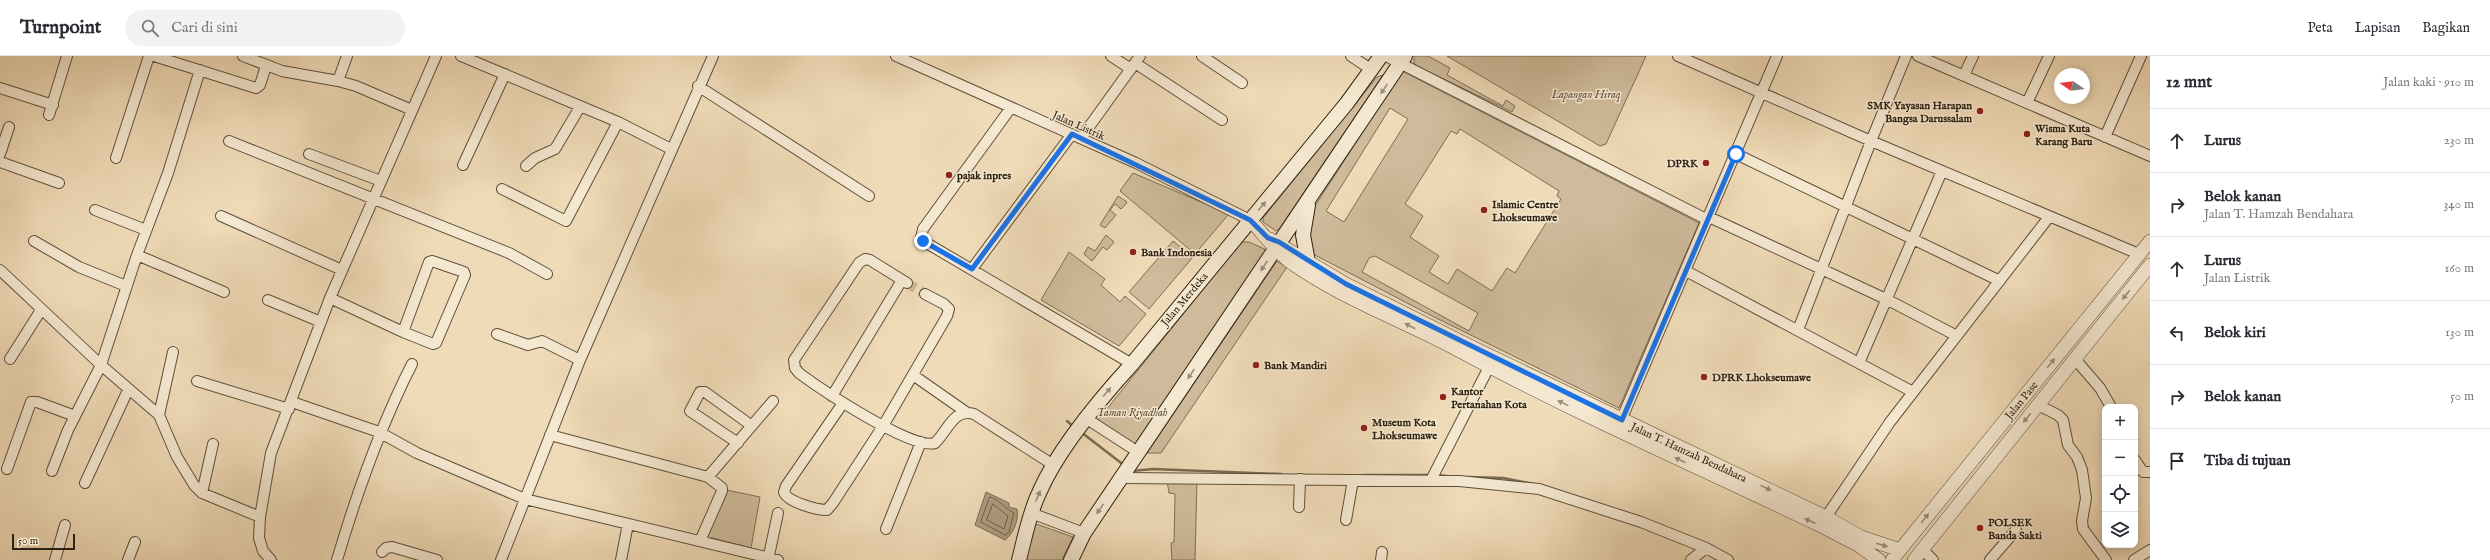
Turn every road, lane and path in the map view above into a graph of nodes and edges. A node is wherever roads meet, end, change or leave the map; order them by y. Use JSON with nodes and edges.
{"nodes":[{"id":1,"x":67,"y":56,"type":"edge"},
{"id":2,"x":149,"y":56,"type":"edge"},
{"id":3,"x":154,"y":56,"type":"edge"},
{"id":4,"x":243,"y":56,"type":"edge"},
{"id":5,"x":347,"y":56,"type":"edge"},
{"id":6,"x":436,"y":56,"type":"edge"},
{"id":7,"x":461,"y":56,"type":"edge"},
{"id":8,"x":712,"y":56,"type":"edge"},
{"id":9,"x":896,"y":56,"type":"edge"},
{"id":10,"x":1111,"y":56,"type":"edge"},
{"id":11,"x":1202,"y":56,"type":"edge"},
{"id":12,"x":1351,"y":56,"type":"edge"},
{"id":13,"x":1381,"y":56,"type":"edge"},
{"id":14,"x":1386,"y":56,"type":"edge"},
{"id":15,"x":1678,"y":56,"type":"edge"},
{"id":16,"x":1777,"y":56,"type":"edge"},
{"id":17,"x":1906,"y":56,"type":"edge"},
{"id":18,"x":1918,"y":56,"type":"edge"},
{"id":19,"x":1973,"y":56,"type":"edge"},
{"id":20,"x":2049,"y":56,"type":"edge"},
{"id":21,"x":2141,"y":56,"type":"edge"},
{"id":22,"x":911,"y":59,"type":"edge"},
{"id":23,"x":1402,"y":59,"type":"edge"},
{"id":24,"x":1136,"y":63,"type":"edge"},
{"id":25,"x":266,"y":66,"type":"junction"},
{"id":26,"x":200,"y":70,"type":"junction"},
{"id":27,"x":1372,"y":70,"type":"junction"},
{"id":28,"x":506,"y":74,"type":"junction"},
{"id":29,"x":1964,"y":75,"type":"junction"},
{"id":30,"x":338,"y":81,"type":"junction"},
{"id":31,"x":1242,"y":83,"type":"dead end"},
{"id":32,"x":698,"y":86,"type":"junction"},
{"id":33,"x":0,"y":88,"type":"edge"},
{"id":34,"x":1762,"y":94,"type":"junction"},
{"id":35,"x":2027,"y":103,"type":"junction"},
{"id":36,"x":53,"y":105,"type":"junction"},
{"id":37,"x":580,"y":107,"type":"junction"},
{"id":38,"x":1010,"y":109,"type":"junction"},
{"id":39,"x":412,"y":110,"type":"junction"},
{"id":40,"x":49,"y":115,"type":"dead end"},
{"id":41,"x":1222,"y":120,"type":"dead end"},
{"id":42,"x":618,"y":122,"type":"junction"},
{"id":43,"x":9,"y":127,"type":"dead end"},
{"id":44,"x":1076,"y":136,"type":"junction"},
{"id":45,"x":2105,"y":137,"type":"junction"},
{"id":46,"x":229,"y":141,"type":"dead end"},
{"id":47,"x":1871,"y":141,"type":"junction"},
{"id":48,"x":670,"y":149,"type":"junction"},
{"id":49,"x":0,"y":154,"type":"edge"},
{"id":50,"x":309,"y":154,"type":"dead end"},
{"id":51,"x":1736,"y":154,"type":"junction"},
{"id":52,"x":2150,"y":156,"type":"edge"},
{"id":53,"x":116,"y":158,"type":"dead end"},
{"id":54,"x":0,"y":162,"type":"edge"},
{"id":55,"x":463,"y":165,"type":"dead end"},
{"id":56,"x":526,"y":166,"type":"dead end"},
{"id":57,"x":1942,"y":171,"type":"junction"},
{"id":58,"x":381,"y":181,"type":"junction"},
{"id":59,"x":59,"y":184,"type":"dead end"},
{"id":60,"x":502,"y":189,"type":"dead end"},
{"id":61,"x":869,"y":196,"type":"dead end"},
{"id":62,"x":1310,"y":197,"type":"junction"},
{"id":63,"x":373,"y":199,"type":"junction"},
{"id":64,"x":1846,"y":206,"type":"junction"},
{"id":65,"x":95,"y":210,"type":"dead end"},
{"id":66,"x":221,"y":216,"type":"dead end"},
{"id":67,"x":2050,"y":217,"type":"junction"},
{"id":68,"x":1708,"y":219,"type":"junction"},
{"id":69,"x":1250,"y":220,"type":"junction"},
{"id":70,"x":146,"y":230,"type":"junction"},
{"id":71,"x":1912,"y":237,"type":"junction"},
{"id":72,"x":34,"y":241,"type":"dead end"},
{"id":73,"x":2150,"y":241,"type":"edge"},
{"id":74,"x":1274,"y":243,"type":"junction"},
{"id":75,"x":2139,"y":254,"type":"junction"},
{"id":76,"x":136,"y":255,"type":"junction"},
{"id":77,"x":1308,"y":262,"type":"junction"},
{"id":78,"x":2150,"y":265,"type":"edge"},
{"id":79,"x":972,"y":269,"type":"junction"},
{"id":80,"x":1822,"y":269,"type":"junction"},
{"id":81,"x":0,"y":270,"type":"edge"},
{"id":82,"x":342,"y":270,"type":"junction"},
{"id":83,"x":1686,"y":271,"type":"junction"},
{"id":84,"x":547,"y":274,"type":"dead end"},
{"id":85,"x":2000,"y":281,"type":"junction"},
{"id":86,"x":126,"y":286,"type":"junction"},
{"id":87,"x":224,"y":292,"type":"dead end"},
{"id":88,"x":925,"y":294,"type":"tunnel mouth"},
{"id":89,"x":330,"y":298,"type":"junction"},
{"id":90,"x":1886,"y":299,"type":"junction"},
{"id":91,"x":268,"y":300,"type":"dead end"},
{"id":92,"x":41,"y":310,"type":"junction"},
{"id":93,"x":322,"y":322,"type":"junction"},
{"id":94,"x":1798,"y":330,"type":"junction"},
{"id":95,"x":403,"y":332,"type":"junction"},
{"id":96,"x":497,"y":334,"type":"dead end"},
{"id":97,"x":1957,"y":336,"type":"junction"},
{"id":98,"x":173,"y":352,"type":"dead end"},
{"id":99,"x":10,"y":359,"type":"dead end"},
{"id":100,"x":2075,"y":359,"type":"junction"},
{"id":101,"x":580,"y":360,"type":"junction"},
{"id":102,"x":1859,"y":363,"type":"junction"},
{"id":103,"x":412,"y":364,"type":"dead end"},
{"id":104,"x":1132,"y":364,"type":"junction"},
{"id":105,"x":101,"y":365,"type":"junction"},
{"id":106,"x":1489,"y":367,"type":"junction"},
{"id":107,"x":913,"y":375,"type":"junction"},
{"id":108,"x":197,"y":381,"type":"dead end"},
{"id":109,"x":128,"y":390,"type":"junction"},
{"id":110,"x":1913,"y":392,"type":"junction"},
{"id":111,"x":832,"y":396,"type":"junction"},
{"id":112,"x":773,"y":401,"type":"dead end"},
{"id":113,"x":843,"y":404,"type":"junction"},
{"id":114,"x":2109,"y":404,"type":"edge"},
{"id":115,"x":290,"y":405,"type":"junction"},
{"id":116,"x":2038,"y":405,"type":"junction"},
{"id":117,"x":966,"y":412,"type":"junction"},
{"id":118,"x":159,"y":415,"type":"junction"},
{"id":119,"x":75,"y":416,"type":"junction"},
{"id":120,"x":1085,"y":421,"type":"junction"},
{"id":121,"x":1619,"y":425,"type":"junction"},
{"id":122,"x":752,"y":426,"type":"junction"},
{"id":123,"x":883,"y":426,"type":"junction"},
{"id":124,"x":1996,"y":431,"type":"junction"},
{"id":125,"x":379,"y":432,"type":"junction"},
{"id":126,"x":550,"y":435,"type":"junction"},
{"id":127,"x":2008,"y":441,"type":"junction"},
{"id":128,"x":921,"y":442,"type":"junction"},
{"id":129,"x":738,"y":443,"type":"junction"},
{"id":130,"x":213,"y":444,"type":"dead end"},
{"id":131,"x":1137,"y":455,"type":"junction"},
{"id":132,"x":2138,"y":464,"type":"edge"},
{"id":133,"x":1055,"y":466,"type":"junction"},
{"id":134,"x":7,"y":469,"type":"dead end"},
{"id":135,"x":52,"y":471,"type":"dead end"},
{"id":136,"x":1718,"y":471,"type":"junction"},
{"id":137,"x":2150,"y":472,"type":"edge"},
{"id":138,"x":1433,"y":476,"type":"junction"},
{"id":139,"x":708,"y":477,"type":"junction"},
{"id":140,"x":1122,"y":477,"type":"junction"},
{"id":141,"x":1300,"y":479,"type":"junction"},
{"id":142,"x":1354,"y":480,"type":"junction"},
{"id":143,"x":85,"y":483,"type":"dead end"},
{"id":144,"x":202,"y":493,"type":"junction"},
{"id":145,"x":525,"y":499,"type":"junction"},
{"id":146,"x":1299,"y":507,"type":"dead end"},
{"id":147,"x":778,"y":513,"type":"dead end"},
{"id":148,"x":1031,"y":513,"type":"junction"},
{"id":149,"x":260,"y":517,"type":"junction"},
{"id":150,"x":1826,"y":518,"type":"junction"},
{"id":151,"x":1346,"y":520,"type":"dead end"},
{"id":152,"x":628,"y":524,"type":"junction"},
{"id":153,"x":66,"y":525,"type":"dead end"},
{"id":154,"x":886,"y":529,"type":"dead end"},
{"id":155,"x":2016,"y":530,"type":"dead end"},
{"id":156,"x":1084,"y":533,"type":"junction"},
{"id":157,"x":1859,"y":541,"type":"junction"},
{"id":158,"x":135,"y":542,"type":"dead end"},
{"id":159,"x":700,"y":542,"type":"junction"},
{"id":160,"x":1706,"y":548,"type":"junction"},
{"id":161,"x":1922,"y":549,"type":"junction"},
{"id":162,"x":2150,"y":550,"type":"edge"},
{"id":163,"x":382,"y":552,"type":"dead end"},
{"id":164,"x":1896,"y":555,"type":"edge"},
{"id":165,"x":771,"y":559,"type":"edge"},
{"id":166,"x":55,"y":560,"type":"edge"},
{"id":167,"x":128,"y":560,"type":"edge"},
{"id":168,"x":271,"y":560,"type":"edge"},
{"id":169,"x":337,"y":560,"type":"edge"},
{"id":170,"x":437,"y":560,"type":"edge"},
{"id":171,"x":501,"y":560,"type":"edge"},
{"id":172,"x":621,"y":560,"type":"edge"},
{"id":173,"x":1019,"y":560,"type":"edge"},
{"id":174,"x":1071,"y":560,"type":"edge"},
{"id":175,"x":1691,"y":560,"type":"edge"},
{"id":176,"x":1728,"y":560,"type":"edge"},
{"id":177,"x":1879,"y":560,"type":"edge"},
{"id":178,"x":1914,"y":560,"type":"edge"},
{"id":179,"x":1933,"y":560,"type":"edge"},
{"id":180,"x":1990,"y":560,"type":"edge"},
{"id":181,"x":2106,"y":560,"type":"edge"},
{"id":182,"x":2134,"y":560,"type":"edge"}],
"edges":[{"from":1,"to":36,"type":"street"},
{"from":2,"to":53,"type":"street"},
{"from":3,"to":26,"type":"street"},
{"from":4,"to":25,"type":"street"},
{"from":5,"to":30,"type":"street"},
{"from":6,"to":39,"type":"street"},
{"from":7,"to":28,"type":"street"},
{"from":8,"to":32,"type":"street"},
{"from":9,"to":22,"type":"street","name":"Jalan Listrik"},
{"from":10,"to":24,"type":"street"},
{"from":11,"to":31,"type":"street"},
{"from":12,"to":27,"type":"street"},
{"from":13,"to":27,"type":"main road","name":"Jalan Merdeka"},
{"from":14,"to":23,"type":"street"},
{"from":15,"to":34,"type":"street"},
{"from":16,"to":34,"type":"street"},
{"from":17,"to":47,"type":"street"},
{"from":18,"to":29,"type":"street"},
{"from":19,"to":29,"type":"street"},
{"from":20,"to":35,"type":"street"},
{"from":21,"to":45,"type":"street"},
{"from":22,"to":38,"type":"street","name":"Jalan Listrik"},
{"from":23,"to":62,"type":"main road","one_way":true},
{"from":23,"to":68,"type":"street"},
{"from":24,"to":41,"type":"street"},
{"from":24,"to":44,"type":"street"},
{"from":25,"to":26,"type":"street"},
{"from":25,"to":30,"type":"street"},
{"from":26,"to":70,"type":"street"},
{"from":69,"to":27,"type":"main road","name":"Jalan Merdeka","one_way":true},
{"from":28,"to":37,"type":"street"},
{"from":28,"to":55,"type":"street"},
{"from":29,"to":35,"type":"street"},
{"from":30,"to":39,"type":"street"},
{"from":32,"to":48,"type":"street"},
{"from":32,"to":61,"type":"street"},
{"from":33,"to":36,"type":"street"},
{"from":34,"to":47,"type":"street"},
{"from":34,"to":51,"type":"street"},
{"from":35,"to":45,"type":"street"},
{"from":36,"to":40,"type":"street"},
{"from":37,"to":42,"type":"street"},
{"from":37,"to":56,"type":"street"},
{"from":38,"to":44,"type":"street","name":"Jalan Listrik"},
{"from":38,"to":79,"type":"street"},
{"from":39,"to":58,"type":"street"},
{"from":42,"to":48,"type":"street"},
{"from":42,"to":60,"type":"street"},
{"from":43,"to":49,"type":"street"},
{"from":44,"to":69,"type":"street","name":"Jalan Listrik"},
{"from":44,"to":79,"type":"street"},
{"from":45,"to":52,"type":"street"},
{"from":46,"to":63,"type":"street"},
{"from":47,"to":57,"type":"street"},
{"from":47,"to":64,"type":"street"},
{"from":48,"to":101,"type":"street"},
{"from":50,"to":58,"type":"street"},
{"from":51,"to":64,"type":"street"},
{"from":51,"to":68,"type":"street"},
{"from":54,"to":59,"type":"street"},
{"from":57,"to":67,"type":"street"},
{"from":57,"to":71,"type":"street"},
{"from":58,"to":63,"type":"street"},
{"from":62,"to":74,"type":"main road"},
{"from":62,"to":77,"type":"main road"},
{"from":63,"to":82,"type":"street"},
{"from":63,"to":84,"type":"street"},
{"from":64,"to":71,"type":"street"},
{"from":64,"to":80,"type":"street"},
{"from":65,"to":70,"type":"street"},
{"from":66,"to":82,"type":"street"},
{"from":67,"to":75,"type":"street"},
{"from":67,"to":85,"type":"street"},
{"from":68,"to":80,"type":"street"},
{"from":68,"to":83,"type":"street"},
{"from":69,"to":74,"type":"street","name":"Jalan T. Hamzah Bendahara"},
{"from":69,"to":104,"type":"main road","name":"Jalan Merdeka"},
{"from":70,"to":76,"type":"street"},
{"from":71,"to":85,"type":"street"},
{"from":71,"to":90,"type":"street"},
{"from":72,"to":86,"type":"street"},
{"from":73,"to":75,"type":"street","name":"Jalan Pase"},
{"from":74,"to":77,"type":"street","name":"Jalan T. Hamzah Bendahara"},
{"from":106,"to":74,"type":"street","name":"Jalan T. Hamzah Bendahara","one_way":true},
{"from":74,"to":131,"type":"main road","one_way":true},
{"from":124,"to":75,"type":"street","name":"Jalan Pase","one_way":true},
{"from":76,"to":86,"type":"street"},
{"from":76,"to":87,"type":"street"},
{"from":77,"to":121,"type":"street","name":"Jalan T. Hamzah Bendahara"},
{"from":78,"to":100,"type":"street","name":"Jalan Pase","one_way":true},
{"from":79,"to":104,"type":"street"},
{"from":80,"to":90,"type":"street"},
{"from":80,"to":94,"type":"street"},
{"from":81,"to":92,"type":"street"},
{"from":82,"to":89,"type":"street"},
{"from":83,"to":94,"type":"street"},
{"from":83,"to":121,"type":"street"},
{"from":85,"to":97,"type":"street"},
{"from":86,"to":105,"type":"street"},
{"from":88,"to":107,"type":"street"},
{"from":89,"to":93,"type":"street"},
{"from":89,"to":95,"type":"street"},
{"from":90,"to":97,"type":"street"},
{"from":90,"to":102,"type":"street"},
{"from":91,"to":93,"type":"street"},
{"from":92,"to":99,"type":"street"},
{"from":92,"to":105,"type":"street"},
{"from":93,"to":115,"type":"street"},
{"from":94,"to":102,"type":"street"},
{"from":95,"to":95,"type":"street"},
{"from":96,"to":101,"type":"street"},
{"from":97,"to":110,"type":"street"},
{"from":98,"to":118,"type":"street"},
{"from":100,"to":114,"type":"street"},
{"from":100,"to":116,"type":"street","name":"Jalan Pase"},
{"from":101,"to":126,"type":"street"},
{"from":102,"to":110,"type":"street"},
{"from":103,"to":125,"type":"street"},
{"from":120,"to":104,"type":"main road","name":"Jalan Merdeka","one_way":true},
{"from":105,"to":109,"type":"street"},
{"from":105,"to":119,"type":"street"},
{"from":121,"to":106,"type":"street","name":"Jalan T. Hamzah Bendahara","one_way":true},
{"from":106,"to":138,"type":"street"},
{"from":107,"to":117,"type":"street"},
{"from":107,"to":123,"type":"street"},
{"from":108,"to":115,"type":"street"},
{"from":109,"to":118,"type":"street"},
{"from":109,"to":143,"type":"street"},
{"from":110,"to":150,"type":"street"},
{"from":111,"to":111,"type":"street"},
{"from":111,"to":113,"type":"street"},
{"from":112,"to":122,"type":"street"},
{"from":113,"to":123,"type":"street"},
{"from":113,"to":123,"type":"street"},
{"from":115,"to":125,"type":"street"},
{"from":115,"to":149,"type":"street"},
{"from":116,"to":127,"type":"street","name":"Jalan Pase","one_way":true},
{"from":116,"to":181,"type":"street"},
{"from":117,"to":128,"type":"street"},
{"from":117,"to":133,"type":"street"},
{"from":118,"to":144,"type":"street"},
{"from":119,"to":134,"type":"street"},
{"from":119,"to":135,"type":"street"},
{"from":120,"to":131,"type":"street"},
{"from":120,"to":133,"type":"main road","name":"Jalan Merdeka"},
{"from":121,"to":136,"type":"street","name":"Jalan T. Hamzah Bendahara"},
{"from":122,"to":129,"type":"street"},
{"from":122,"to":129,"type":"street"},
{"from":123,"to":128,"type":"street"},
{"from":124,"to":127,"type":"street"},
{"from":164,"to":124,"type":"street","name":"Jalan Pase","one_way":true},
{"from":125,"to":145,"type":"street"},
{"from":125,"to":169,"type":"street"},
{"from":126,"to":139,"type":"street"},
{"from":126,"to":145,"type":"street"},
{"from":127,"to":161,"type":"street","name":"Jalan Pase"},
{"from":128,"to":154,"type":"street"},
{"from":129,"to":139,"type":"street"},
{"from":130,"to":144,"type":"street"},
{"from":131,"to":140,"type":"main road"},
{"from":132,"to":137,"type":"street"},
{"from":148,"to":133,"type":"main road","name":"Jalan Merdeka","one_way":true},
{"from":136,"to":150,"type":"street","name":"Jalan T. Hamzah Bendahara","one_way":true},
{"from":157,"to":136,"type":"street","name":"Jalan T. Hamzah Bendahara","one_way":true},
{"from":138,"to":142,"type":"street"},
{"from":138,"to":160,"type":"street"},
{"from":139,"to":159,"type":"street"},
{"from":140,"to":141,"type":"street"},
{"from":140,"to":156,"type":"main road","one_way":true},
{"from":141,"to":142,"type":"street"},
{"from":141,"to":146,"type":"street"},
{"from":142,"to":151,"type":"street"},
{"from":144,"to":149,"type":"street"},
{"from":145,"to":152,"type":"street"},
{"from":145,"to":171,"type":"street"},
{"from":147,"to":165,"type":"street"},
{"from":148,"to":156,"type":"street"},
{"from":148,"to":173,"type":"main road","name":"Jalan Merdeka"},
{"from":149,"to":168,"type":"street"},
{"from":150,"to":157,"type":"street","name":"Jalan T. Hamzah Bendahara"},
{"from":152,"to":159,"type":"street"},
{"from":152,"to":172,"type":"street"},
{"from":153,"to":166,"type":"street"},
{"from":155,"to":180,"type":"street"},
{"from":156,"to":174,"type":"main road"},
{"from":157,"to":164,"type":"street","name":"Jalan T. Hamzah Bendahara","one_way":true},
{"from":157,"to":177,"type":"street","name":"Jalan T. Hamzah Bendahara"},
{"from":158,"to":167,"type":"street"},
{"from":159,"to":165,"type":"street"},
{"from":160,"to":175,"type":"street"},
{"from":160,"to":176,"type":"street"},
{"from":161,"to":178,"type":"street","name":"Jalan Pase"},
{"from":161,"to":179,"type":"street"},
{"from":162,"to":182,"type":"street"},
{"from":163,"to":170,"type":"street"}]}
